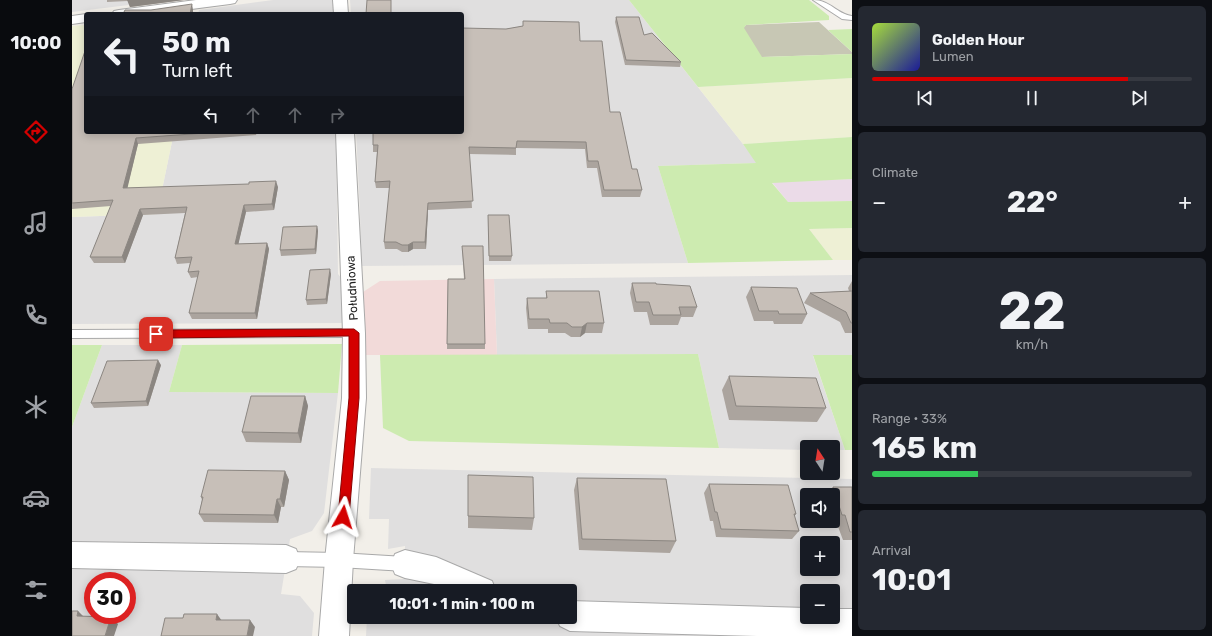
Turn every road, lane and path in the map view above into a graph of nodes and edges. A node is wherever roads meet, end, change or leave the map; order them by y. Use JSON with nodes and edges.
{"nodes":[{"id":1,"x":230,"y":0,"type":"edge"},
{"id":2,"x":340,"y":0,"type":"edge"},
{"id":3,"x":816,"y":0,"type":"edge"},
{"id":4,"x":135,"y":12,"type":"edge"},
{"id":5,"x":341,"y":12,"type":"edge"},
{"id":6,"x":84,"y":18,"type":"edge"},
{"id":7,"x":852,"y":18,"type":"edge"},
{"id":8,"x":72,"y":20,"type":"edge"},
{"id":9,"x":345,"y":134,"type":"edge"},
{"id":10,"x":354,"y":333,"type":"junction"},
{"id":11,"x":72,"y":334,"type":"edge"},
{"id":12,"x":72,"y":555,"type":"edge"},
{"id":13,"x":286,"y":559,"type":"joint"},
{"id":14,"x":339,"y":560,"type":"junction"},
{"id":15,"x":405,"y":564,"type":"joint"},
{"id":16,"x":466,"y":584,"type":"edge"},
{"id":17,"x":577,"y":616,"type":"edge"},
{"id":18,"x":852,"y":624,"type":"edge"},
{"id":19,"x":334,"y":636,"type":"edge"}],
"edges":[{"from":1,"to":4,"type":"street"},
{"from":2,"to":5,"type":"street"},
{"from":3,"to":7,"type":"lane"},
{"from":6,"to":8,"type":"street"},
{"from":9,"to":10,"type":"street","name":"Południowa"},
{"from":10,"to":11,"type":"lane"},
{"from":10,"to":14,"type":"street","name":"Południowa"},
{"from":12,"to":13,"type":"street"},
{"from":13,"to":14,"type":"lane"},
{"from":14,"to":15,"type":"lane"},
{"from":14,"to":19,"type":"street","name":"Południowa"},
{"from":15,"to":16,"type":"street"},
{"from":17,"to":18,"type":"street"}]}
